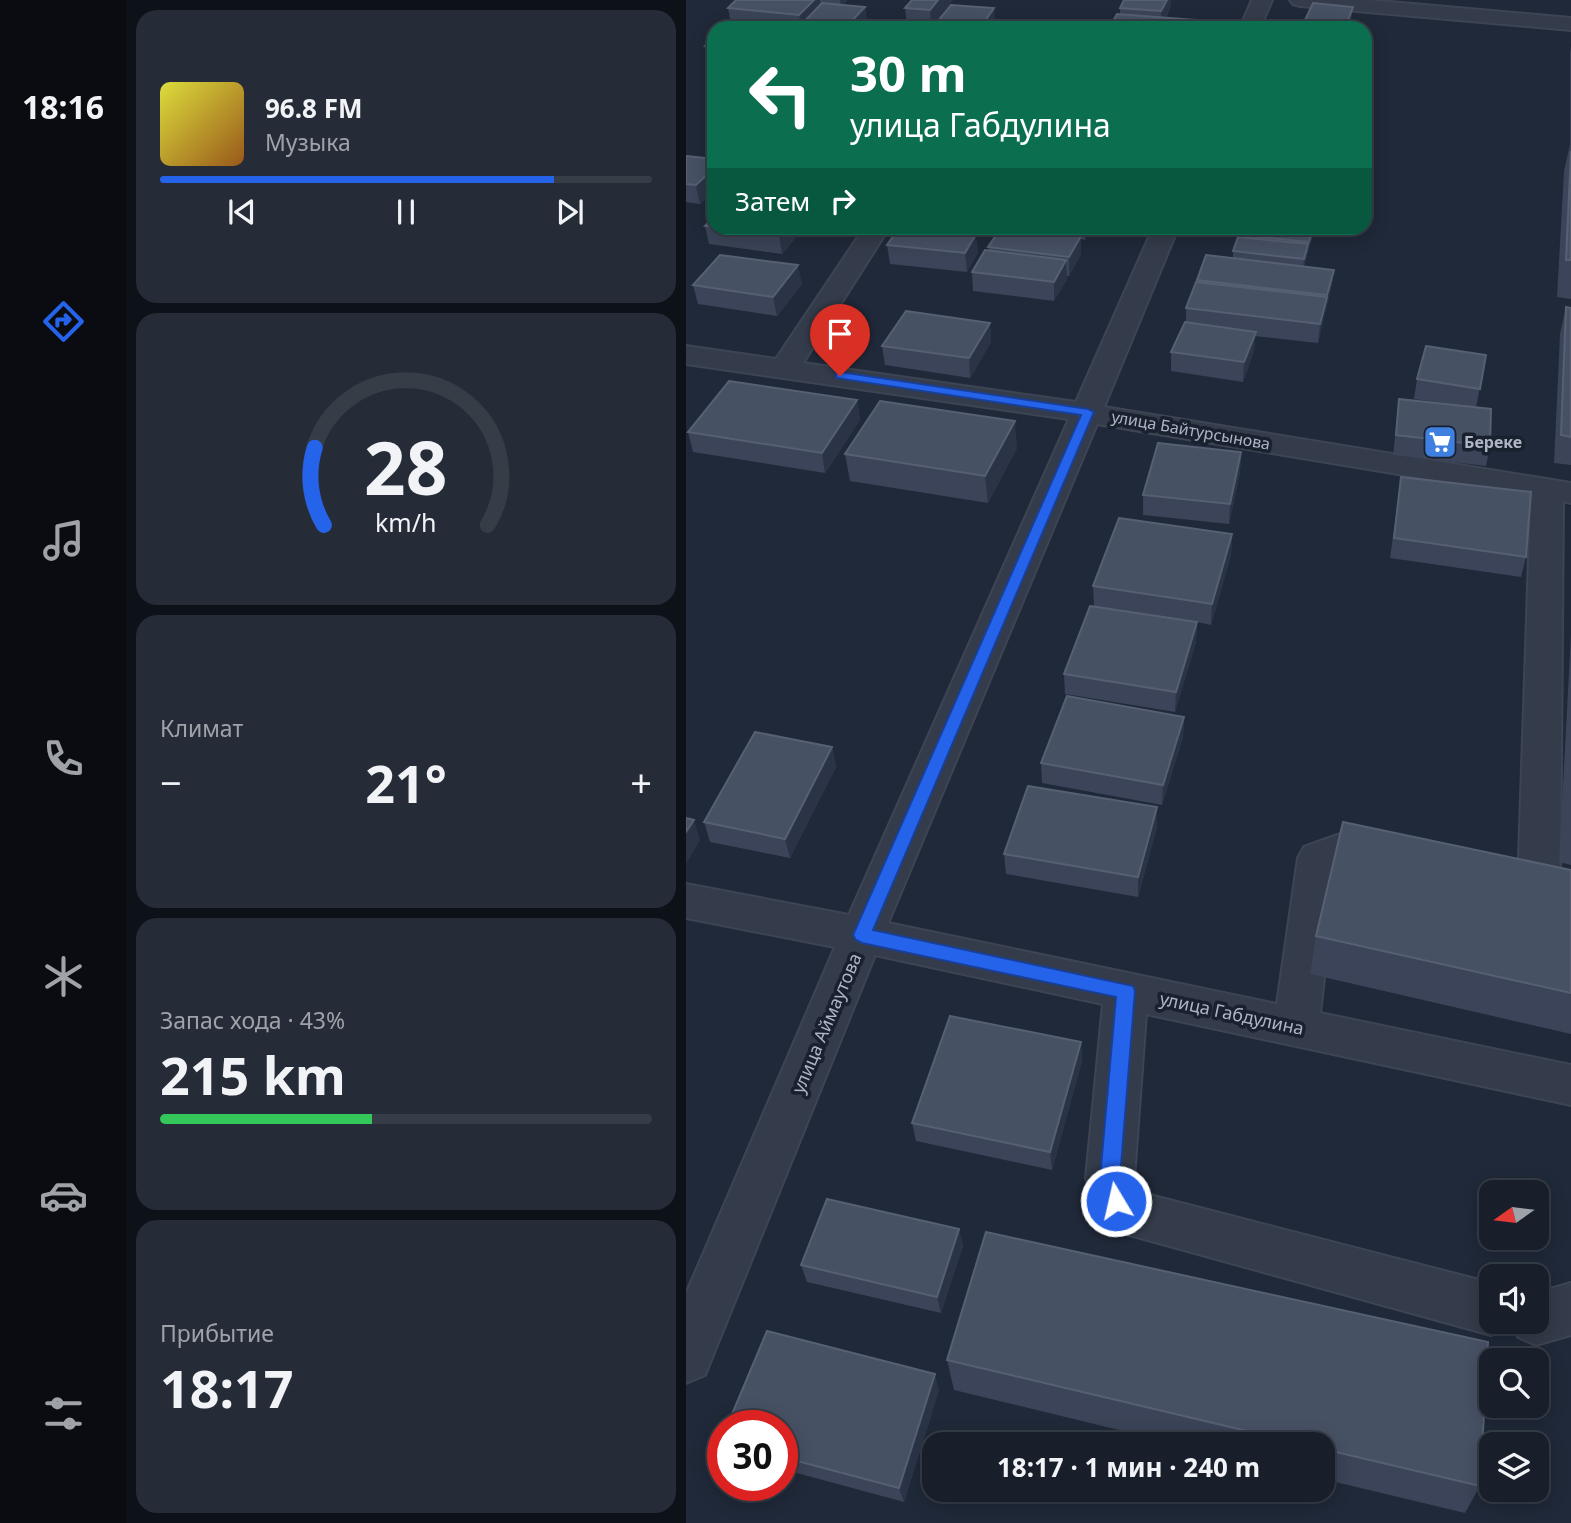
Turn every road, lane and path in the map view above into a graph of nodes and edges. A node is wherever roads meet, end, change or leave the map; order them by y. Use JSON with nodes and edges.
{"nodes":[{"id":1,"x":1262,"y":0,"type":"edge"},
{"id":2,"x":1300,"y":0,"type":"edge"},
{"id":3,"x":1504,"y":9,"type":"edge"},
{"id":4,"x":1253,"y":21,"type":"edge"},
{"id":5,"x":1571,"y":24,"type":"edge"},
{"id":6,"x":871,"y":235,"type":"edge"},
{"id":7,"x":1163,"y":235,"type":"edge"},
{"id":8,"x":686,"y":355,"type":"edge"},
{"id":9,"x":785,"y":368,"type":"junction"},
{"id":10,"x":1088,"y":412,"type":"junction"},
{"id":11,"x":1559,"y":491,"type":"edge"},
{"id":12,"x":1424,"y":863,"type":"edge"},
{"id":13,"x":1537,"y":887,"type":"edge"},
{"id":14,"x":686,"y":901,"type":"edge"},
{"id":15,"x":862,"y":935,"type":"junction"},
{"id":16,"x":1126,"y":991,"type":"junction"},
{"id":17,"x":1296,"y":1027,"type":"junction"},
{"id":18,"x":1571,"y":1085,"type":"edge"},
{"id":19,"x":1479,"y":1306,"type":"edge"},
{"id":20,"x":1571,"y":1309,"type":"edge"},
{"id":21,"x":1549,"y":1315,"type":"edge"},
{"id":22,"x":686,"y":1356,"type":"edge"}],
"edges":[{"from":1,"to":4,"type":"street"},
{"from":2,"to":3,"type":"street"},
{"from":3,"to":5,"type":"street"},
{"from":6,"to":9,"type":"street"},
{"from":7,"to":10,"type":"street","name":"улица Аймаутова"},
{"from":8,"to":9,"type":"street","name":"улица Байтурсынова"},
{"from":9,"to":10,"type":"street","name":"улица Байтурсынова"},
{"from":10,"to":11,"type":"street","name":"улица Байтурсынова"},
{"from":10,"to":15,"type":"street","name":"улица Аймаутова"},
{"from":11,"to":13,"type":"street"},
{"from":12,"to":17,"type":"street"},
{"from":14,"to":15,"type":"street","name":"улица Габдулина"},
{"from":15,"to":16,"type":"street","name":"улица Габдулина"},
{"from":15,"to":22,"type":"street","name":"улица Аймаутова"},
{"from":16,"to":17,"type":"street","name":"улица Габдулина"},
{"from":16,"to":19,"type":"street"},
{"from":17,"to":18,"type":"street","name":"улица Габдулина"},
{"from":20,"to":21,"type":"street"}]}
